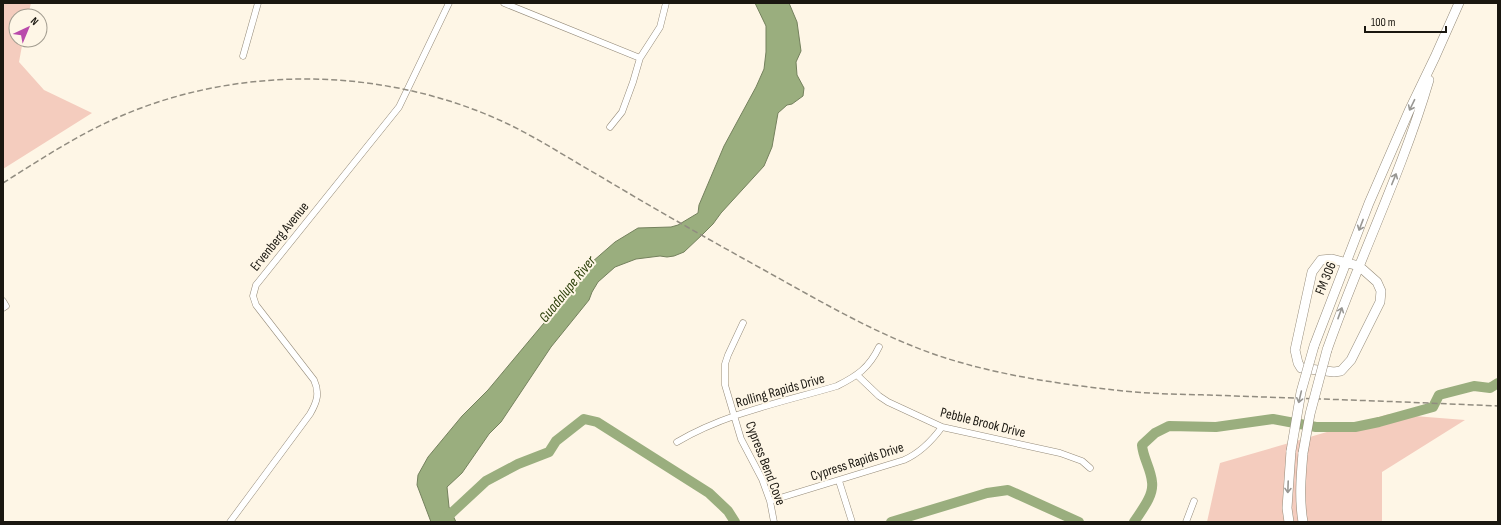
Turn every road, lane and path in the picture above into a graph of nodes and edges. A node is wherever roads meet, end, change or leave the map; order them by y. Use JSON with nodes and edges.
{"nodes":[{"id":1,"x":258,"y":3,"type":"edge"},
{"id":2,"x":449,"y":3,"type":"edge"},
{"id":3,"x":504,"y":3,"type":"edge"},
{"id":4,"x":666,"y":3,"type":"edge"},
{"id":5,"x":1459,"y":3,"type":"edge"},
{"id":6,"x":243,"y":56,"type":"dead end"},
{"id":7,"x":1436,"y":57,"type":"junction"},
{"id":8,"x":640,"y":58,"type":"junction"},
{"id":9,"x":610,"y":127,"type":"dead end"},
{"id":10,"x":1346,"y":263,"type":"junction"},
{"id":11,"x":1359,"y":266,"type":"junction"},
{"id":12,"x":743,"y":322,"type":"dead end"},
{"id":13,"x":879,"y":347,"type":"dead end"},
{"id":14,"x":857,"y":375,"type":"junction"},
{"id":15,"x":734,"y":416,"type":"junction"},
{"id":16,"x":942,"y":427,"type":"junction"},
{"id":17,"x":677,"y":442,"type":"dead end"},
{"id":18,"x":1090,"y":468,"type":"dead end"},
{"id":19,"x":839,"y":481,"type":"junction"},
{"id":20,"x":770,"y":501,"type":"junction"},
{"id":21,"x":1194,"y":501,"type":"dead end"},
{"id":22,"x":230,"y":522,"type":"edge"},
{"id":23,"x":774,"y":522,"type":"edge"},
{"id":24,"x":852,"y":522,"type":"edge"},
{"id":25,"x":1186,"y":522,"type":"edge"},
{"id":26,"x":1289,"y":522,"type":"edge"},
{"id":27,"x":1303,"y":522,"type":"edge"}],
"edges":[{"from":1,"to":6,"type":"street"},
{"from":2,"to":22,"type":"street","name":"Ervenberg Avenue"},
{"from":3,"to":8,"type":"street"},
{"from":4,"to":8,"type":"street"},
{"from":5,"to":7,"type":"main road","name":"FM 306","number":"FM 306"},
{"from":7,"to":10,"type":"main road","name":"FM 306","number":"FM 306","one_way":true},
{"from":11,"to":7,"type":"main road","name":"FM 306","number":"FM 306","one_way":true},
{"from":8,"to":9,"type":"street"},
{"from":10,"to":11,"type":"main road"},
{"from":10,"to":11,"type":"main road"},
{"from":10,"to":26,"type":"main road","name":"FM 306","number":"FM 306","one_way":true,"bridge":true},
{"from":27,"to":11,"type":"main road","name":"FM 306","number":"FM 306","one_way":true,"bridge":true},
{"from":12,"to":15,"type":"street","name":"Cypress Bend Cove"},
{"from":13,"to":14,"type":"street","name":"Rolling Rapids Drive"},
{"from":14,"to":15,"type":"street","name":"Rolling Rapids Drive"},
{"from":14,"to":16,"type":"street","name":"Pebble Brook Drive"},
{"from":15,"to":17,"type":"street","name":"Rolling Rapids Drive"},
{"from":15,"to":20,"type":"street","name":"Cypress Bend Cove"},
{"from":16,"to":18,"type":"street","name":"Pebble Brook Drive"},
{"from":16,"to":19,"type":"street","name":"Cypress Rapids Drive"},
{"from":19,"to":20,"type":"street","name":"Cypress Rapids Drive"},
{"from":19,"to":24,"type":"street"},
{"from":20,"to":23,"type":"street","name":"Cypress Bend Cove"},
{"from":21,"to":25,"type":"street"}]}
